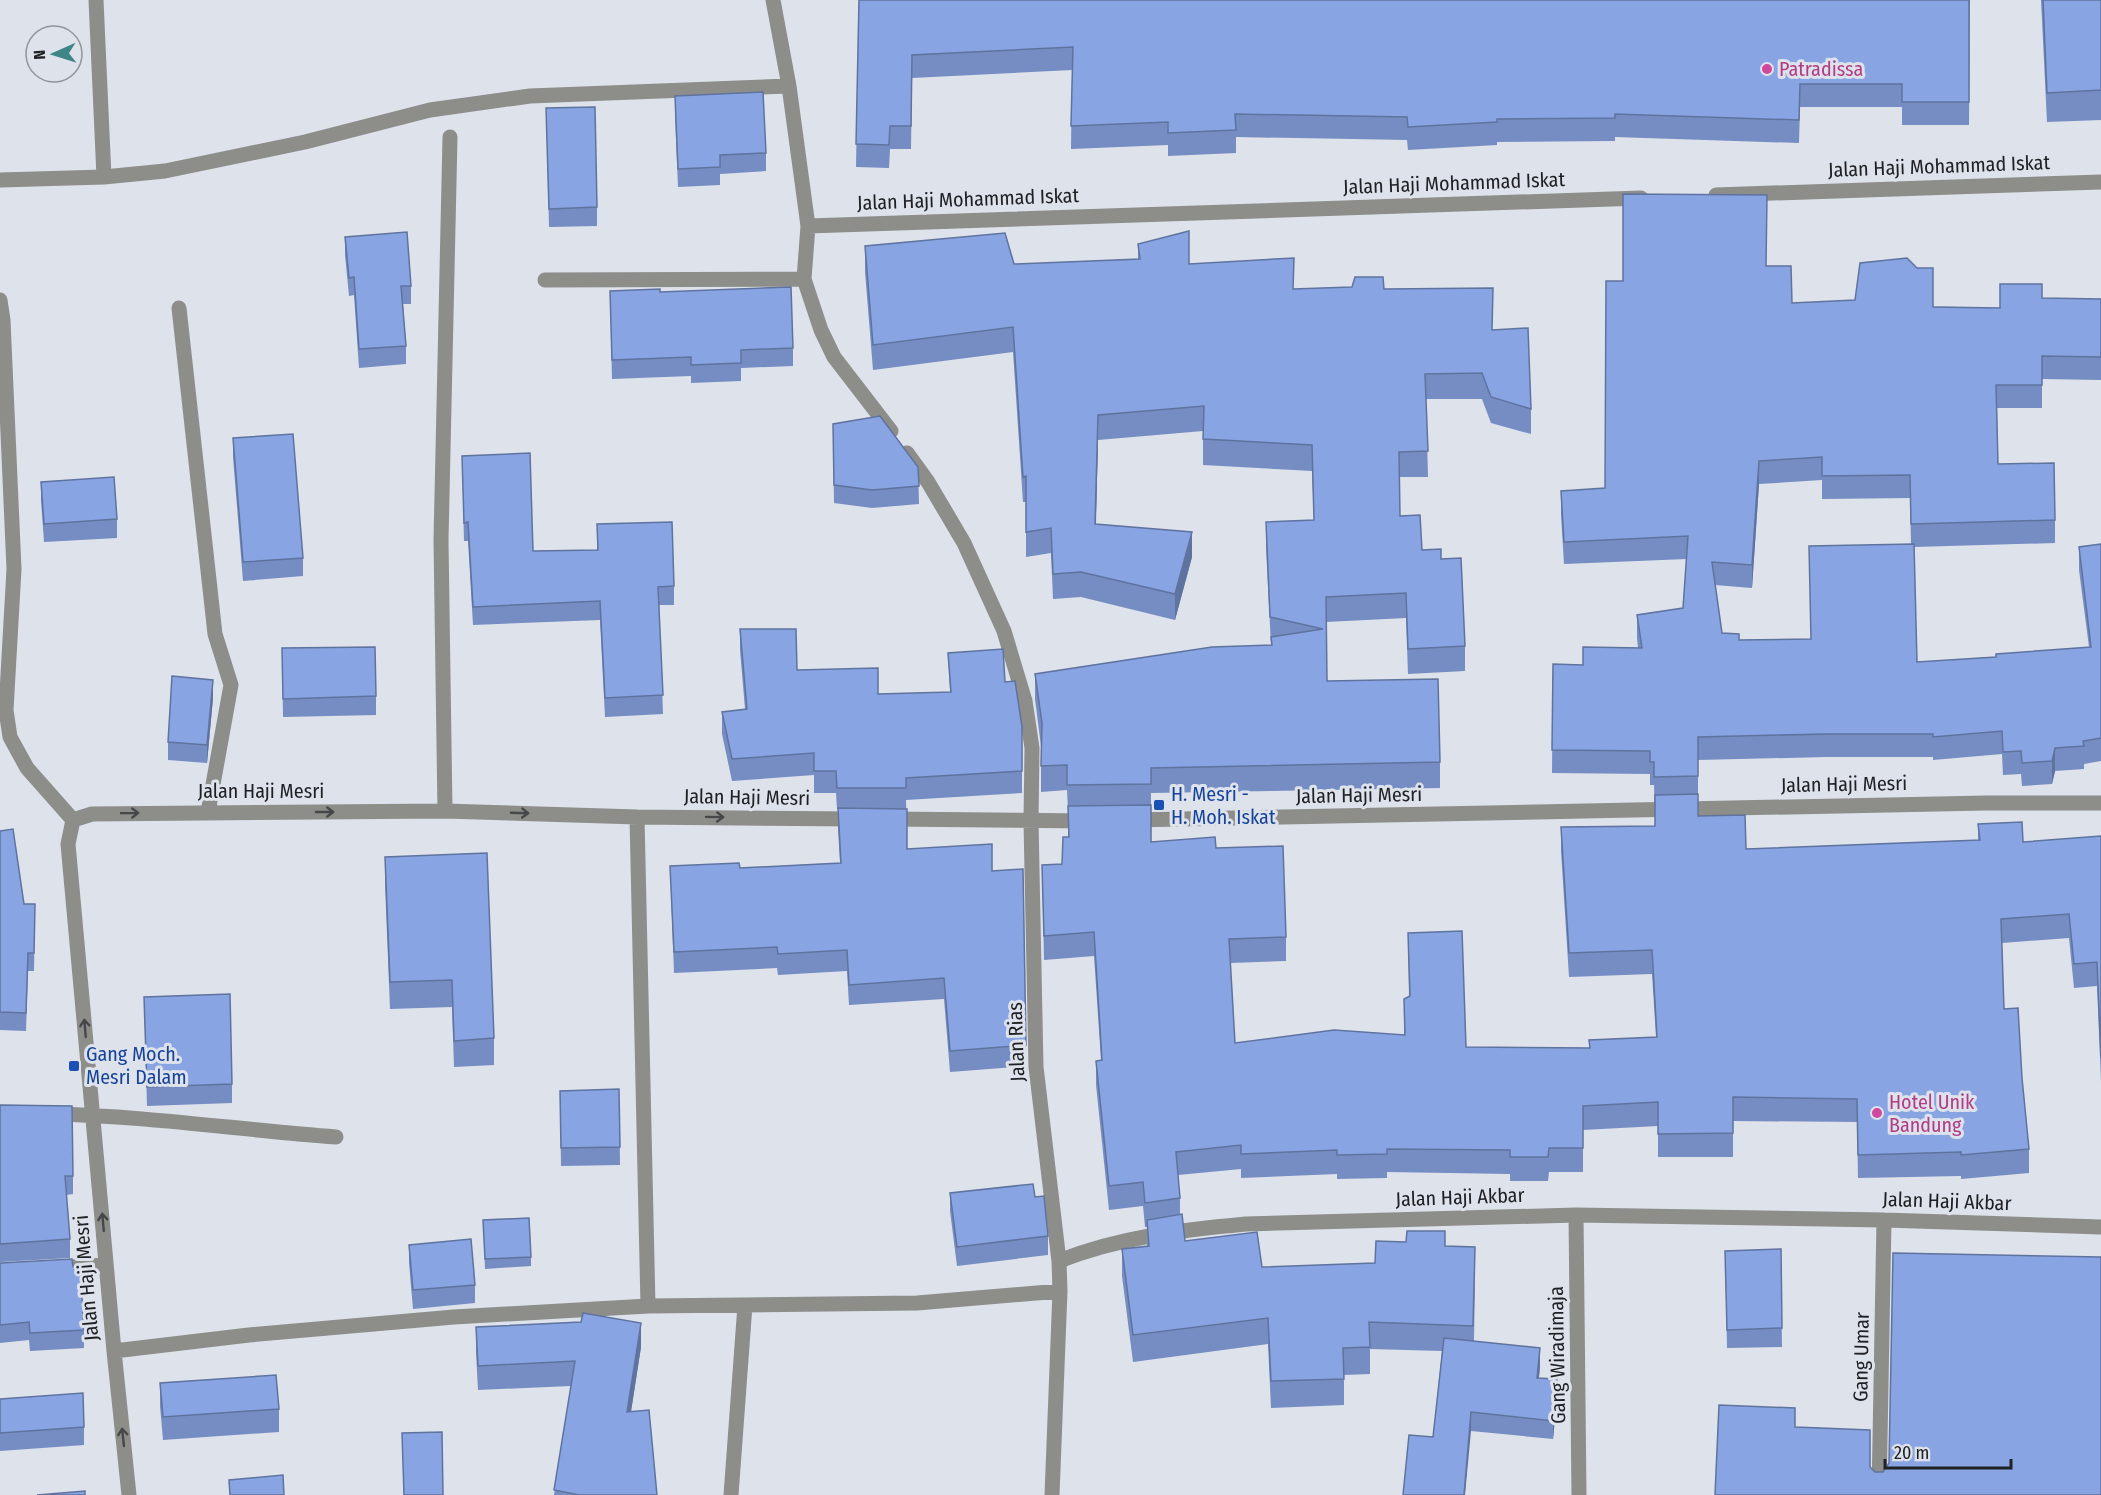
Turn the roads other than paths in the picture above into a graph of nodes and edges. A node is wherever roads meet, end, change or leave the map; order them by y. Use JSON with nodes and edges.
{"nodes":[{"id":1,"x":96,"y":0,"type":"edge"},
{"id":2,"x":773,"y":0,"type":"edge"},
{"id":3,"x":789,"y":86,"type":"junction"},
{"id":4,"x":450,"y":137,"type":"dead end"},
{"id":5,"x":104,"y":177,"type":"junction"},
{"id":6,"x":0,"y":180,"type":"edge"},
{"id":7,"x":2101,"y":182,"type":"edge"},
{"id":8,"x":1701,"y":195,"type":"edge"},
{"id":9,"x":1654,"y":197,"type":"edge"},
{"id":10,"x":808,"y":226,"type":"junction"},
{"id":11,"x":804,"y":279,"type":"junction"},
{"id":12,"x":545,"y":280,"type":"dead end"},
{"id":13,"x":0,"y":300,"type":"edge"},
{"id":14,"x":179,"y":308,"type":"dead end"},
{"id":15,"x":2101,"y":804,"type":"edge"},
{"id":16,"x":444,"y":811,"type":"junction"},
{"id":17,"x":208,"y":812,"type":"junction"},
{"id":18,"x":636,"y":817,"type":"junction"},
{"id":19,"x":73,"y":820,"type":"junction"},
{"id":20,"x":1031,"y":821,"type":"junction"},
{"id":21,"x":35,"y":1114,"type":"edge"},
{"id":22,"x":93,"y":1115,"type":"junction"},
{"id":23,"x":336,"y":1137,"type":"dead end"},
{"id":24,"x":1576,"y":1215,"type":"junction"},
{"id":25,"x":1884,"y":1220,"type":"junction"},
{"id":26,"x":2101,"y":1227,"type":"edge"},
{"id":27,"x":1059,"y":1261,"type":"junction"},
{"id":28,"x":106,"y":1265,"type":"junction"},
{"id":29,"x":36,"y":1269,"type":"edge"},
{"id":30,"x":1059,"y":1291,"type":"junction"},
{"id":31,"x":745,"y":1305,"type":"junction"},
{"id":32,"x":648,"y":1306,"type":"junction"},
{"id":33,"x":114,"y":1351,"type":"junction"},
{"id":34,"x":129,"y":1495,"type":"edge"},
{"id":35,"x":731,"y":1495,"type":"edge"},
{"id":36,"x":1052,"y":1495,"type":"edge"},
{"id":37,"x":1579,"y":1495,"type":"edge"},
{"id":38,"x":1879,"y":1495,"type":"edge"}],
"edges":[{"from":1,"to":5,"type":"street"},
{"from":2,"to":3,"type":"street"},
{"from":3,"to":5,"type":"street"},
{"from":3,"to":10,"type":"street"},
{"from":4,"to":16,"type":"street"},
{"from":5,"to":6,"type":"street"},
{"from":7,"to":8,"type":"street","name":"Jalan Haji Mohammad Iskat"},
{"from":9,"to":10,"type":"street","name":"Jalan Haji Mohammad Iskat"},
{"from":10,"to":11,"type":"street"},
{"from":11,"to":12,"type":"street"},
{"from":11,"to":20,"type":"street","name":"Jalan Rias"},
{"from":13,"to":19,"type":"street"},
{"from":14,"to":17,"type":"street"},
{"from":15,"to":20,"type":"street","name":"Jalan Haji Mesri"},
{"from":17,"to":16,"type":"street","name":"Jalan Haji Mesri","one_way":true},
{"from":16,"to":18,"type":"street","name":"Jalan Haji Mesri","one_way":true},
{"from":19,"to":17,"type":"street","name":"Jalan Haji Mesri","one_way":true},
{"from":18,"to":20,"type":"street","name":"Jalan Haji Mesri","one_way":true},
{"from":18,"to":32,"type":"street"},
{"from":22,"to":19,"type":"street","name":"Jalan Haji Mesri","one_way":true},
{"from":20,"to":27,"type":"street","name":"Jalan Rias"},
{"from":21,"to":22,"type":"street"},
{"from":22,"to":23,"type":"street"},
{"from":28,"to":22,"type":"street","name":"Jalan Haji Mesri","one_way":true},
{"from":24,"to":25,"type":"street","name":"Jalan Haji Akbar"},
{"from":24,"to":27,"type":"street","name":"Jalan Haji Akbar"},
{"from":24,"to":37,"type":"street","name":"Gang Wiradimaja"},
{"from":25,"to":26,"type":"street","name":"Jalan Haji Akbar"},
{"from":25,"to":38,"type":"street","name":"Gang Umar"},
{"from":27,"to":30,"type":"street"},
{"from":28,"to":29,"type":"street"},
{"from":28,"to":33,"type":"street","name":"Jalan Haji Mesri"},
{"from":30,"to":31,"type":"street"},
{"from":30,"to":36,"type":"street"},
{"from":31,"to":32,"type":"street"},
{"from":31,"to":35,"type":"street"},
{"from":32,"to":33,"type":"street"},
{"from":34,"to":33,"type":"street","name":"Jalan Haji Mesri","one_way":true}]}
